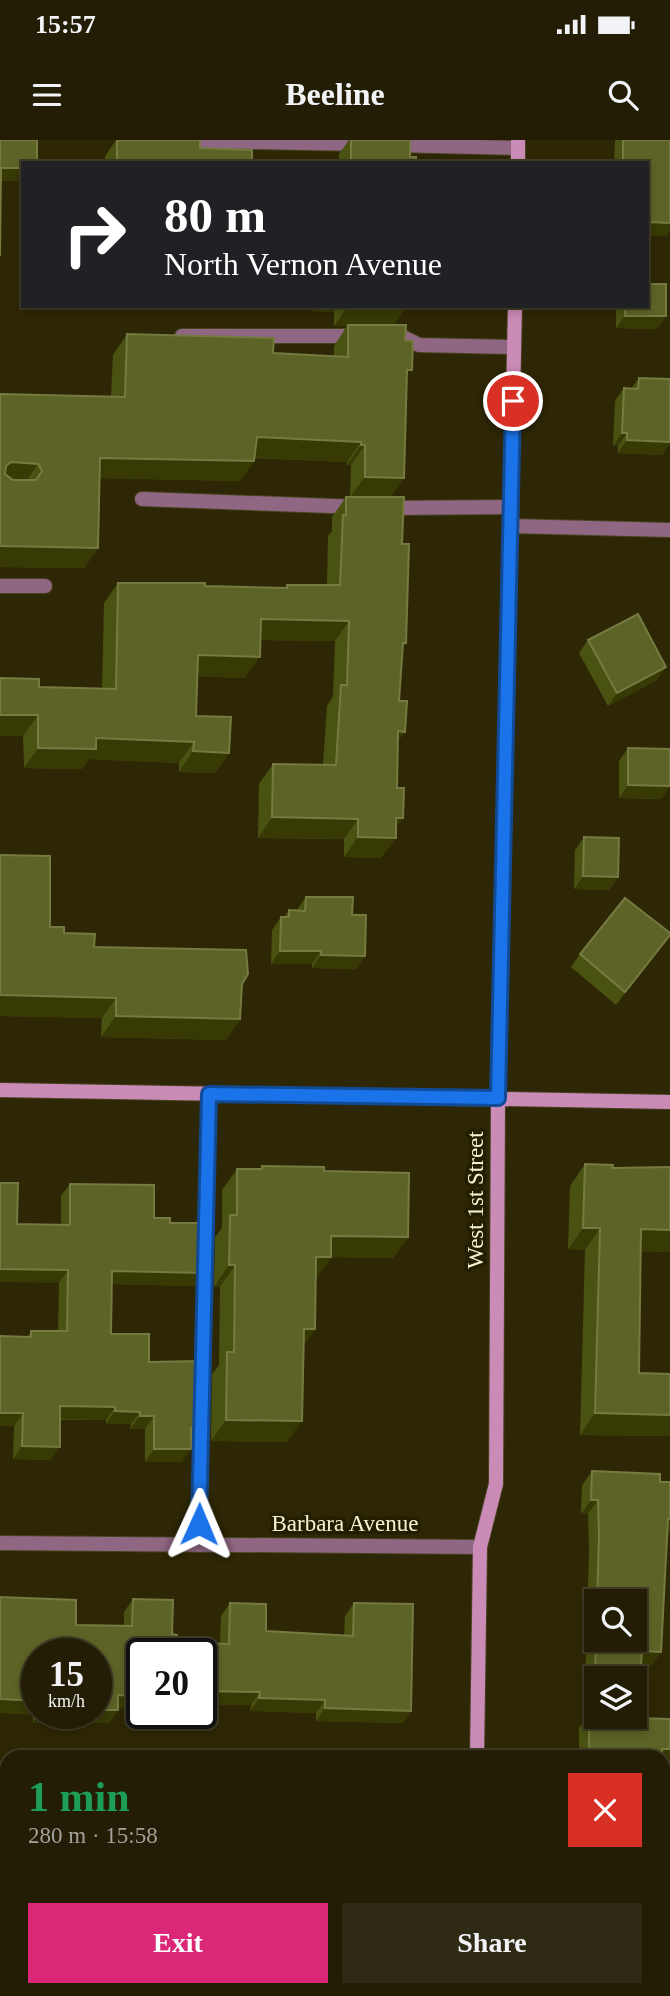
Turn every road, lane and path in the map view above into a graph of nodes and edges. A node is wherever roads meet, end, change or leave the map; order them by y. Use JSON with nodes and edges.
{"nodes":[{"id":1,"x":203,"y":141,"type":"edge"},
{"id":2,"x":518,"y":150,"type":"edge"},
{"id":3,"x":515,"y":308,"type":"edge"},
{"id":4,"x":166,"y":336,"type":"edge"},
{"id":5,"x":514,"y":347,"type":"junction"},
{"id":6,"x":142,"y":499,"type":"dead end"},
{"id":7,"x":510,"y":507,"type":"junction"},
{"id":8,"x":510,"y":526,"type":"junction"},
{"id":9,"x":670,"y":530,"type":"edge"},
{"id":10,"x":0,"y":586,"type":"edge"},
{"id":11,"x":44,"y":586,"type":"dead end"},
{"id":12,"x":0,"y":1090,"type":"edge"},
{"id":13,"x":209,"y":1094,"type":"junction"},
{"id":14,"x":498,"y":1098,"type":"junction"},
{"id":15,"x":670,"y":1102,"type":"edge"},
{"id":16,"x":0,"y":1543,"type":"edge"},
{"id":17,"x":199,"y":1545,"type":"junction"},
{"id":18,"x":480,"y":1547,"type":"junction"},
{"id":19,"x":477,"y":1750,"type":"edge"}],
"edges":[{"from":1,"to":2,"type":"street"},
{"from":3,"to":5,"type":"street","name":"West 1st Street"},
{"from":4,"to":5,"type":"street"},
{"from":5,"to":7,"type":"street","name":"West 1st Street"},
{"from":6,"to":7,"type":"street"},
{"from":7,"to":8,"type":"street","name":"West 1st Street"},
{"from":8,"to":9,"type":"street"},
{"from":8,"to":14,"type":"street","name":"West 1st Street"},
{"from":10,"to":11,"type":"street"},
{"from":12,"to":13,"type":"street"},
{"from":13,"to":14,"type":"street"},
{"from":13,"to":17,"type":"street"},
{"from":14,"to":15,"type":"street"},
{"from":14,"to":18,"type":"street","name":"West 1st Street"},
{"from":16,"to":17,"type":"street","name":"Barbara Avenue"},
{"from":17,"to":18,"type":"street","name":"Barbara Avenue"},
{"from":18,"to":19,"type":"street","name":"West 1st Street"}]}
